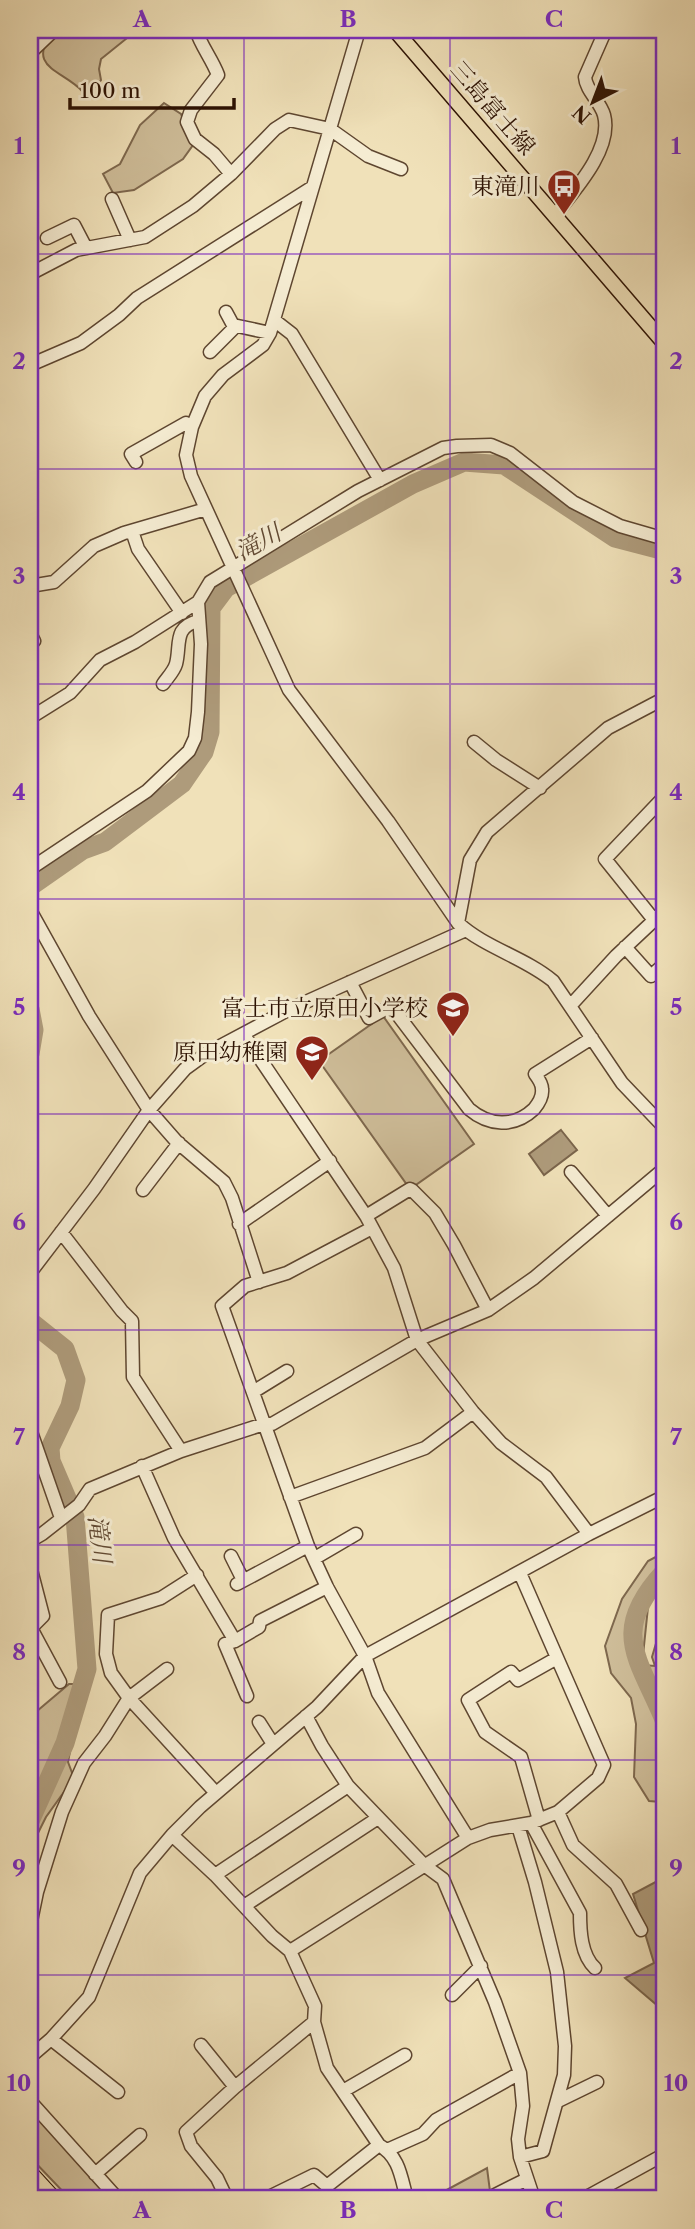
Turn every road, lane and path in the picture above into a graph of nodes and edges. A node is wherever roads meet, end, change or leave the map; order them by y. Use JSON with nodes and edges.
{"nodes":[{"id":1,"x":54,"y":30,"type":"edge"},
{"id":2,"x":196,"y":30,"type":"edge"},
{"id":3,"x":359,"y":30,"type":"edge"},
{"id":4,"x":395,"y":30,"type":"edge"},
{"id":5,"x":608,"y":30,"type":"edge"},
{"id":6,"x":30,"y":53,"type":"edge"},
{"id":7,"x":330,"y":129,"type":"junction"},
{"id":8,"x":401,"y":169,"type":"dead end"},
{"id":9,"x":231,"y":174,"type":"junction"},
{"id":10,"x":311,"y":188,"type":"junction"},
{"id":11,"x":112,"y":199,"type":"dead end"},
{"id":12,"x":555,"y":215,"type":"junction"},
{"id":13,"x":47,"y":238,"type":"dead end"},
{"id":14,"x":130,"y":240,"type":"junction"},
{"id":15,"x":86,"y":248,"type":"junction"},
{"id":16,"x":30,"y":274,"type":"edge"},
{"id":17,"x":226,"y":312,"type":"dead end"},
{"id":18,"x":236,"y":326,"type":"junction"},
{"id":19,"x":272,"y":326,"type":"junction"},
{"id":20,"x":665,"y":344,"type":"edge"},
{"id":21,"x":210,"y":352,"type":"dead end"},
{"id":22,"x":30,"y":365,"type":"edge"},
{"id":23,"x":186,"y":423,"type":"dead end"},
{"id":24,"x":136,"y":462,"type":"dead end"},
{"id":25,"x":380,"y":480,"type":"junction"},
{"id":26,"x":206,"y":509,"type":"junction"},
{"id":27,"x":132,"y":531,"type":"junction"},
{"id":28,"x":665,"y":539,"type":"edge"},
{"id":29,"x":233,"y":567,"type":"junction"},
{"id":30,"x":30,"y":586,"type":"edge"},
{"id":31,"x":198,"y":602,"type":"junction"},
{"id":32,"x":182,"y":612,"type":"junction"},
{"id":33,"x":198,"y":621,"type":"junction"},
{"id":34,"x":30,"y":633,"type":"edge"},
{"id":35,"x":30,"y":645,"type":"edge"},
{"id":36,"x":163,"y":684,"type":"dead end"},
{"id":37,"x":663,"y":702,"type":"edge"},
{"id":38,"x":30,"y":718,"type":"edge"},
{"id":39,"x":474,"y":742,"type":"dead end"},
{"id":40,"x":540,"y":788,"type":"junction"},
{"id":41,"x":665,"y":796,"type":"edge"},
{"id":42,"x":30,"y":869,"type":"edge"},
{"id":43,"x":30,"y":910,"type":"edge"},
{"id":44,"x":665,"y":910,"type":"edge"},
{"id":45,"x":654,"y":920,"type":"junction"},
{"id":46,"x":462,"y":926,"type":"junction"},
{"id":47,"x":625,"y":947,"type":"junction"},
{"id":48,"x":662,"y":967,"type":"dead end"},
{"id":49,"x":350,"y":982,"type":"junction"},
{"id":50,"x":571,"y":1005,"type":"junction"},
{"id":51,"x":244,"y":1035,"type":"junction"},
{"id":52,"x":592,"y":1038,"type":"junction"},
{"id":53,"x":149,"y":1110,"type":"junction"},
{"id":54,"x":665,"y":1128,"type":"edge"},
{"id":55,"x":179,"y":1143,"type":"junction"},
{"id":56,"x":330,"y":1161,"type":"junction"},
{"id":57,"x":665,"y":1168,"type":"edge"},
{"id":58,"x":571,"y":1172,"type":"dead end"},
{"id":59,"x":143,"y":1190,"type":"dead end"},
{"id":60,"x":366,"y":1216,"type":"junction"},
{"id":61,"x":608,"y":1216,"type":"junction"},
{"id":62,"x":239,"y":1224,"type":"junction"},
{"id":63,"x":372,"y":1228,"type":"junction"},
{"id":64,"x":61,"y":1232,"type":"junction"},
{"id":65,"x":30,"y":1273,"type":"edge"},
{"id":66,"x":259,"y":1282,"type":"junction"},
{"id":67,"x":488,"y":1310,"type":"junction"},
{"id":68,"x":417,"y":1340,"type":"junction"},
{"id":69,"x":287,"y":1371,"type":"dead end"},
{"id":70,"x":253,"y":1392,"type":"junction"},
{"id":71,"x":473,"y":1412,"type":"junction"},
{"id":72,"x":30,"y":1415,"type":"edge"},
{"id":73,"x":264,"y":1424,"type":"junction"},
{"id":74,"x":30,"y":1428,"type":"edge"},
{"id":75,"x":181,"y":1451,"type":"junction"},
{"id":76,"x":142,"y":1466,"type":"junction"},
{"id":77,"x":665,"y":1496,"type":"edge"},
{"id":78,"x":290,"y":1497,"type":"junction"},
{"id":79,"x":61,"y":1518,"type":"junction"},
{"id":80,"x":356,"y":1534,"type":"dead end"},
{"id":81,"x":589,"y":1534,"type":"junction"},
{"id":82,"x":30,"y":1541,"type":"edge"},
{"id":83,"x":311,"y":1552,"type":"junction"},
{"id":84,"x":231,"y":1556,"type":"dead end"},
{"id":85,"x":30,"y":1566,"type":"edge"},
{"id":86,"x":520,"y":1573,"type":"junction"},
{"id":87,"x":197,"y":1575,"type":"junction"},
{"id":88,"x":327,"y":1587,"type":"junction"},
{"id":89,"x":235,"y":1641,"type":"junction"},
{"id":90,"x":365,"y":1656,"type":"junction"},
{"id":91,"x":557,"y":1658,"type":"junction"},
{"id":92,"x":167,"y":1669,"type":"dead end"},
{"id":93,"x":60,"y":1682,"type":"dead end"},
{"id":94,"x":247,"y":1696,"type":"dead end"},
{"id":95,"x":129,"y":1698,"type":"junction"},
{"id":96,"x":306,"y":1716,"type":"junction"},
{"id":97,"x":259,"y":1723,"type":"dead end"},
{"id":98,"x":273,"y":1744,"type":"junction"},
{"id":99,"x":348,"y":1786,"type":"junction"},
{"id":100,"x":216,"y":1793,"type":"junction"},
{"id":101,"x":558,"y":1812,"type":"junction"},
{"id":102,"x":378,"y":1818,"type":"junction"},
{"id":103,"x":535,"y":1821,"type":"junction"},
{"id":104,"x":518,"y":1826,"type":"junction"},
{"id":105,"x":172,"y":1835,"type":"junction"},
{"id":106,"x":468,"y":1838,"type":"junction"},
{"id":107,"x":424,"y":1865,"type":"junction"},
{"id":108,"x":215,"y":1875,"type":"junction"},
{"id":109,"x":244,"y":1906,"type":"junction"},
{"id":110,"x":30,"y":1926,"type":"edge"},
{"id":111,"x":641,"y":1930,"type":"dead end"},
{"id":112,"x":290,"y":1951,"type":"junction"},
{"id":113,"x":481,"y":1966,"type":"junction"},
{"id":114,"x":595,"y":1968,"type":"dead end"},
{"id":115,"x":452,"y":1995,"type":"dead end"},
{"id":116,"x":314,"y":2022,"type":"junction"},
{"id":117,"x":51,"y":2039,"type":"junction"},
{"id":118,"x":201,"y":2045,"type":"dead end"},
{"id":119,"x":405,"y":2055,"type":"dead end"},
{"id":120,"x":30,"y":2057,"type":"edge"},
{"id":121,"x":520,"y":2073,"type":"junction"},
{"id":122,"x":597,"y":2082,"type":"dead end"},
{"id":123,"x":235,"y":2087,"type":"junction"},
{"id":124,"x":343,"y":2091,"type":"junction"},
{"id":125,"x":118,"y":2092,"type":"dead end"},
{"id":126,"x":30,"y":2101,"type":"edge"},
{"id":127,"x":558,"y":2101,"type":"junction"},
{"id":128,"x":140,"y":2134,"type":"dead end"},
{"id":129,"x":383,"y":2148,"type":"junction"},
{"id":130,"x":665,"y":2154,"type":"edge"},
{"id":131,"x":520,"y":2157,"type":"junction"},
{"id":132,"x":94,"y":2174,"type":"junction"},
{"id":133,"x":30,"y":2175,"type":"edge"},
{"id":134,"x":527,"y":2179,"type":"junction"},
{"id":135,"x":495,"y":2196,"type":"dead end"},
{"id":136,"x":52,"y":2199,"type":"edge"},
{"id":137,"x":118,"y":2199,"type":"edge"},
{"id":138,"x":227,"y":2199,"type":"edge"},
{"id":139,"x":265,"y":2199,"type":"edge"},
{"id":140,"x":407,"y":2199,"type":"edge"},
{"id":141,"x":534,"y":2199,"type":"edge"},
{"id":142,"x":583,"y":2199,"type":"edge"}],
"edges":[{"from":1,"to":6,"type":"street"},
{"from":2,"to":9,"type":"street"},
{"from":3,"to":7,"type":"street"},
{"from":4,"to":12,"type":"main road","name":"三島富士線"},
{"from":5,"to":12,"type":"street"},
{"from":7,"to":8,"type":"street"},
{"from":7,"to":9,"type":"street"},
{"from":7,"to":10,"type":"street"},
{"from":9,"to":14,"type":"street"},
{"from":10,"to":19,"type":"street"},
{"from":10,"to":22,"type":"street"},
{"from":11,"to":14,"type":"street"},
{"from":12,"to":20,"type":"main road","name":"三島富士線"},
{"from":13,"to":15,"type":"street"},
{"from":14,"to":15,"type":"street"},
{"from":15,"to":16,"type":"street"},
{"from":17,"to":18,"type":"street"},
{"from":18,"to":19,"type":"street"},
{"from":18,"to":21,"type":"street"},
{"from":19,"to":25,"type":"street"},
{"from":19,"to":26,"type":"street"},
{"from":23,"to":24,"type":"street"},
{"from":25,"to":28,"type":"street"},
{"from":25,"to":29,"type":"street"},
{"from":26,"to":27,"type":"street"},
{"from":26,"to":29,"type":"street"},
{"from":27,"to":30,"type":"street"},
{"from":27,"to":32,"type":"street"},
{"from":29,"to":31,"type":"street"},
{"from":29,"to":46,"type":"street"},
{"from":31,"to":32,"type":"street"},
{"from":31,"to":33,"type":"street"},
{"from":32,"to":38,"type":"street"},
{"from":33,"to":36,"type":"street"},
{"from":33,"to":42,"type":"street"},
{"from":34,"to":35,"type":"street"},
{"from":37,"to":40,"type":"street"},
{"from":39,"to":40,"type":"street"},
{"from":40,"to":46,"type":"street"},
{"from":41,"to":45,"type":"street"},
{"from":43,"to":53,"type":"street"},
{"from":44,"to":45,"type":"street"},
{"from":45,"to":47,"type":"street"},
{"from":46,"to":49,"type":"street"},
{"from":46,"to":50,"type":"street"},
{"from":47,"to":48,"type":"street"},
{"from":47,"to":50,"type":"street"},
{"from":49,"to":51,"type":"street"},
{"from":49,"to":52,"type":"street"},
{"from":50,"to":52,"type":"street"},
{"from":51,"to":53,"type":"street"},
{"from":51,"to":56,"type":"street"},
{"from":52,"to":54,"type":"street"},
{"from":53,"to":55,"type":"street"},
{"from":53,"to":64,"type":"street"},
{"from":55,"to":59,"type":"street"},
{"from":55,"to":62,"type":"street"},
{"from":56,"to":60,"type":"street"},
{"from":56,"to":62,"type":"street"},
{"from":57,"to":61,"type":"street"},
{"from":58,"to":61,"type":"street"},
{"from":60,"to":63,"type":"street"},
{"from":60,"to":67,"type":"street"},
{"from":61,"to":67,"type":"street"},
{"from":62,"to":66,"type":"street"},
{"from":63,"to":66,"type":"street"},
{"from":63,"to":68,"type":"street"},
{"from":64,"to":65,"type":"street"},
{"from":64,"to":75,"type":"street"},
{"from":66,"to":70,"type":"street"},
{"from":67,"to":68,"type":"street"},
{"from":68,"to":71,"type":"street"},
{"from":68,"to":73,"type":"street"},
{"from":69,"to":70,"type":"street"},
{"from":70,"to":73,"type":"street"},
{"from":71,"to":78,"type":"street"},
{"from":71,"to":81,"type":"street"},
{"from":72,"to":74,"type":"street"},
{"from":73,"to":75,"type":"street"},
{"from":73,"to":78,"type":"street"},
{"from":74,"to":79,"type":"street"},
{"from":75,"to":76,"type":"street"},
{"from":76,"to":79,"type":"street"},
{"from":76,"to":87,"type":"street"},
{"from":77,"to":81,"type":"street"},
{"from":78,"to":83,"type":"street"},
{"from":79,"to":82,"type":"street"},
{"from":80,"to":83,"type":"street"},
{"from":81,"to":86,"type":"street"},
{"from":83,"to":84,"type":"street"},
{"from":83,"to":88,"type":"street"},
{"from":85,"to":93,"type":"street"},
{"from":86,"to":90,"type":"street"},
{"from":86,"to":91,"type":"street"},
{"from":87,"to":89,"type":"street"},
{"from":87,"to":95,"type":"street"},
{"from":88,"to":89,"type":"street"},
{"from":88,"to":90,"type":"street"},
{"from":89,"to":94,"type":"street"},
{"from":90,"to":96,"type":"street"},
{"from":90,"to":106,"type":"street"},
{"from":91,"to":101,"type":"street"},
{"from":91,"to":103,"type":"street"},
{"from":92,"to":95,"type":"street"},
{"from":95,"to":100,"type":"street"},
{"from":95,"to":110,"type":"street"},
{"from":96,"to":98,"type":"street"},
{"from":96,"to":99,"type":"street"},
{"from":97,"to":98,"type":"street"},
{"from":98,"to":100,"type":"street"},
{"from":99,"to":102,"type":"street"},
{"from":99,"to":108,"type":"street"},
{"from":100,"to":105,"type":"street"},
{"from":101,"to":103,"type":"street"},
{"from":101,"to":111,"type":"street"},
{"from":102,"to":107,"type":"street"},
{"from":102,"to":109,"type":"street"},
{"from":103,"to":104,"type":"street"},
{"from":103,"to":114,"type":"street"},
{"from":104,"to":106,"type":"street"},
{"from":104,"to":127,"type":"street"},
{"from":105,"to":108,"type":"street"},
{"from":105,"to":117,"type":"street"},
{"from":106,"to":107,"type":"street"},
{"from":107,"to":112,"type":"street"},
{"from":107,"to":113,"type":"street"},
{"from":108,"to":109,"type":"street"},
{"from":109,"to":112,"type":"street"},
{"from":112,"to":116,"type":"street"},
{"from":113,"to":115,"type":"street"},
{"from":113,"to":121,"type":"street"},
{"from":116,"to":123,"type":"street"},
{"from":116,"to":124,"type":"street"},
{"from":117,"to":120,"type":"street"},
{"from":117,"to":125,"type":"street"},
{"from":118,"to":123,"type":"street"},
{"from":119,"to":124,"type":"street"},
{"from":121,"to":129,"type":"street"},
{"from":121,"to":131,"type":"street"},
{"from":122,"to":127,"type":"street"},
{"from":123,"to":138,"type":"street"},
{"from":124,"to":129,"type":"street"},
{"from":126,"to":132,"type":"street"},
{"from":127,"to":131,"type":"street"},
{"from":128,"to":132,"type":"street"},
{"from":129,"to":139,"type":"street"},
{"from":129,"to":140,"type":"street"},
{"from":130,"to":142,"type":"street"},
{"from":131,"to":134,"type":"street"},
{"from":132,"to":137,"type":"street"},
{"from":133,"to":136,"type":"highway"},
{"from":134,"to":135,"type":"street"},
{"from":134,"to":141,"type":"street"}]}
